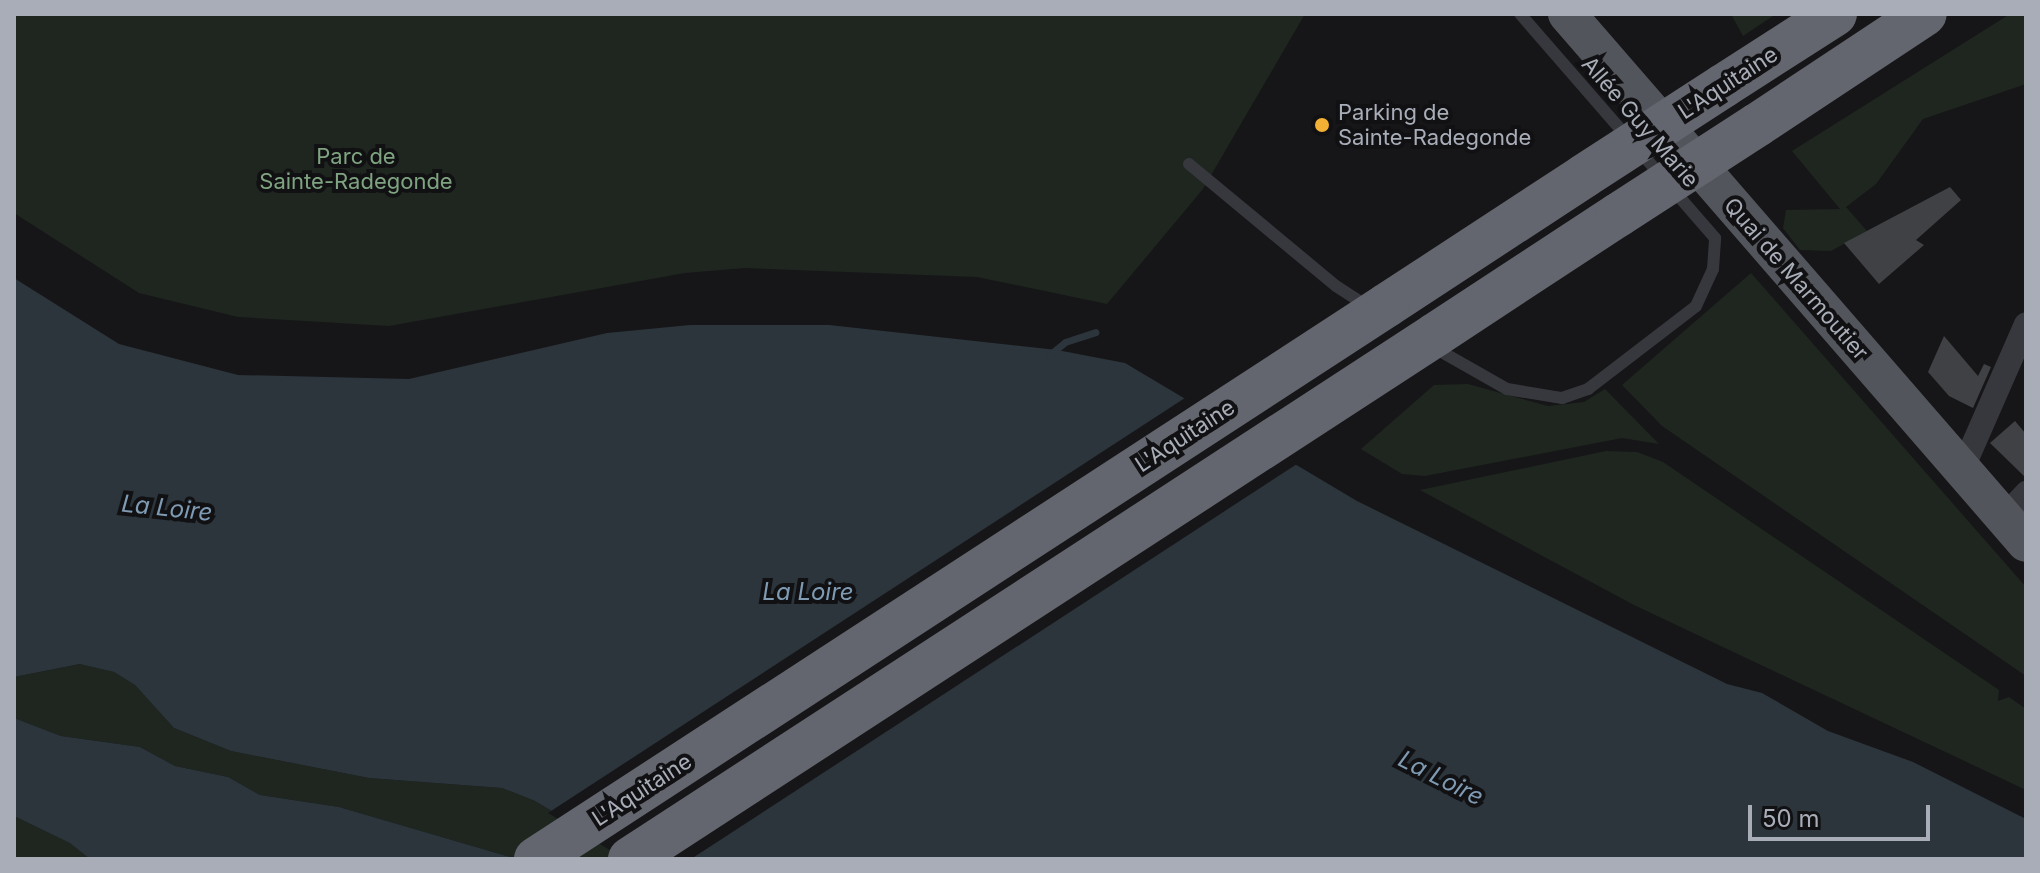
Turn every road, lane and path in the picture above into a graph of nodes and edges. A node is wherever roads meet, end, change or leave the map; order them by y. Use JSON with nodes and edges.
{"nodes":[{"id":1,"x":1520,"y":14,"type":"edge"},
{"id":2,"x":1567,"y":14,"type":"edge"},
{"id":3,"x":1835,"y":14,"type":"edge"},
{"id":4,"x":1925,"y":14,"type":"edge"},
{"id":5,"x":1189,"y":164,"type":"dead end"},
{"id":6,"x":1388,"y":312,"type":"junction"},
{"id":7,"x":2026,"y":324,"type":"edge"},
{"id":8,"x":1426,"y":335,"type":"junction"},
{"id":9,"x":1962,"y":470,"type":"junction"},
{"id":10,"x":2019,"y":518,"type":"edge"},
{"id":11,"x":536,"y":859,"type":"edge"},
{"id":12,"x":630,"y":859,"type":"edge"}],
"edges":[{"from":1,"to":8,"type":"lane","name":"Allée Guy Marie"},
{"from":2,"to":9,"type":"main road","name":"Quai de Marmoutier"},
{"from":3,"to":6,"type":"highway","name":"L'Aquitaine","bridge":true},
{"from":4,"to":8,"type":"highway","bridge":true},
{"from":5,"to":6,"type":"lane"},
{"from":6,"to":11,"type":"highway","name":"L'Aquitaine","bridge":true},
{"from":7,"to":9,"type":"street"},
{"from":8,"to":12,"type":"highway","bridge":true},
{"from":9,"to":10,"type":"main road","name":"Quai de Marmoutier"}]}
